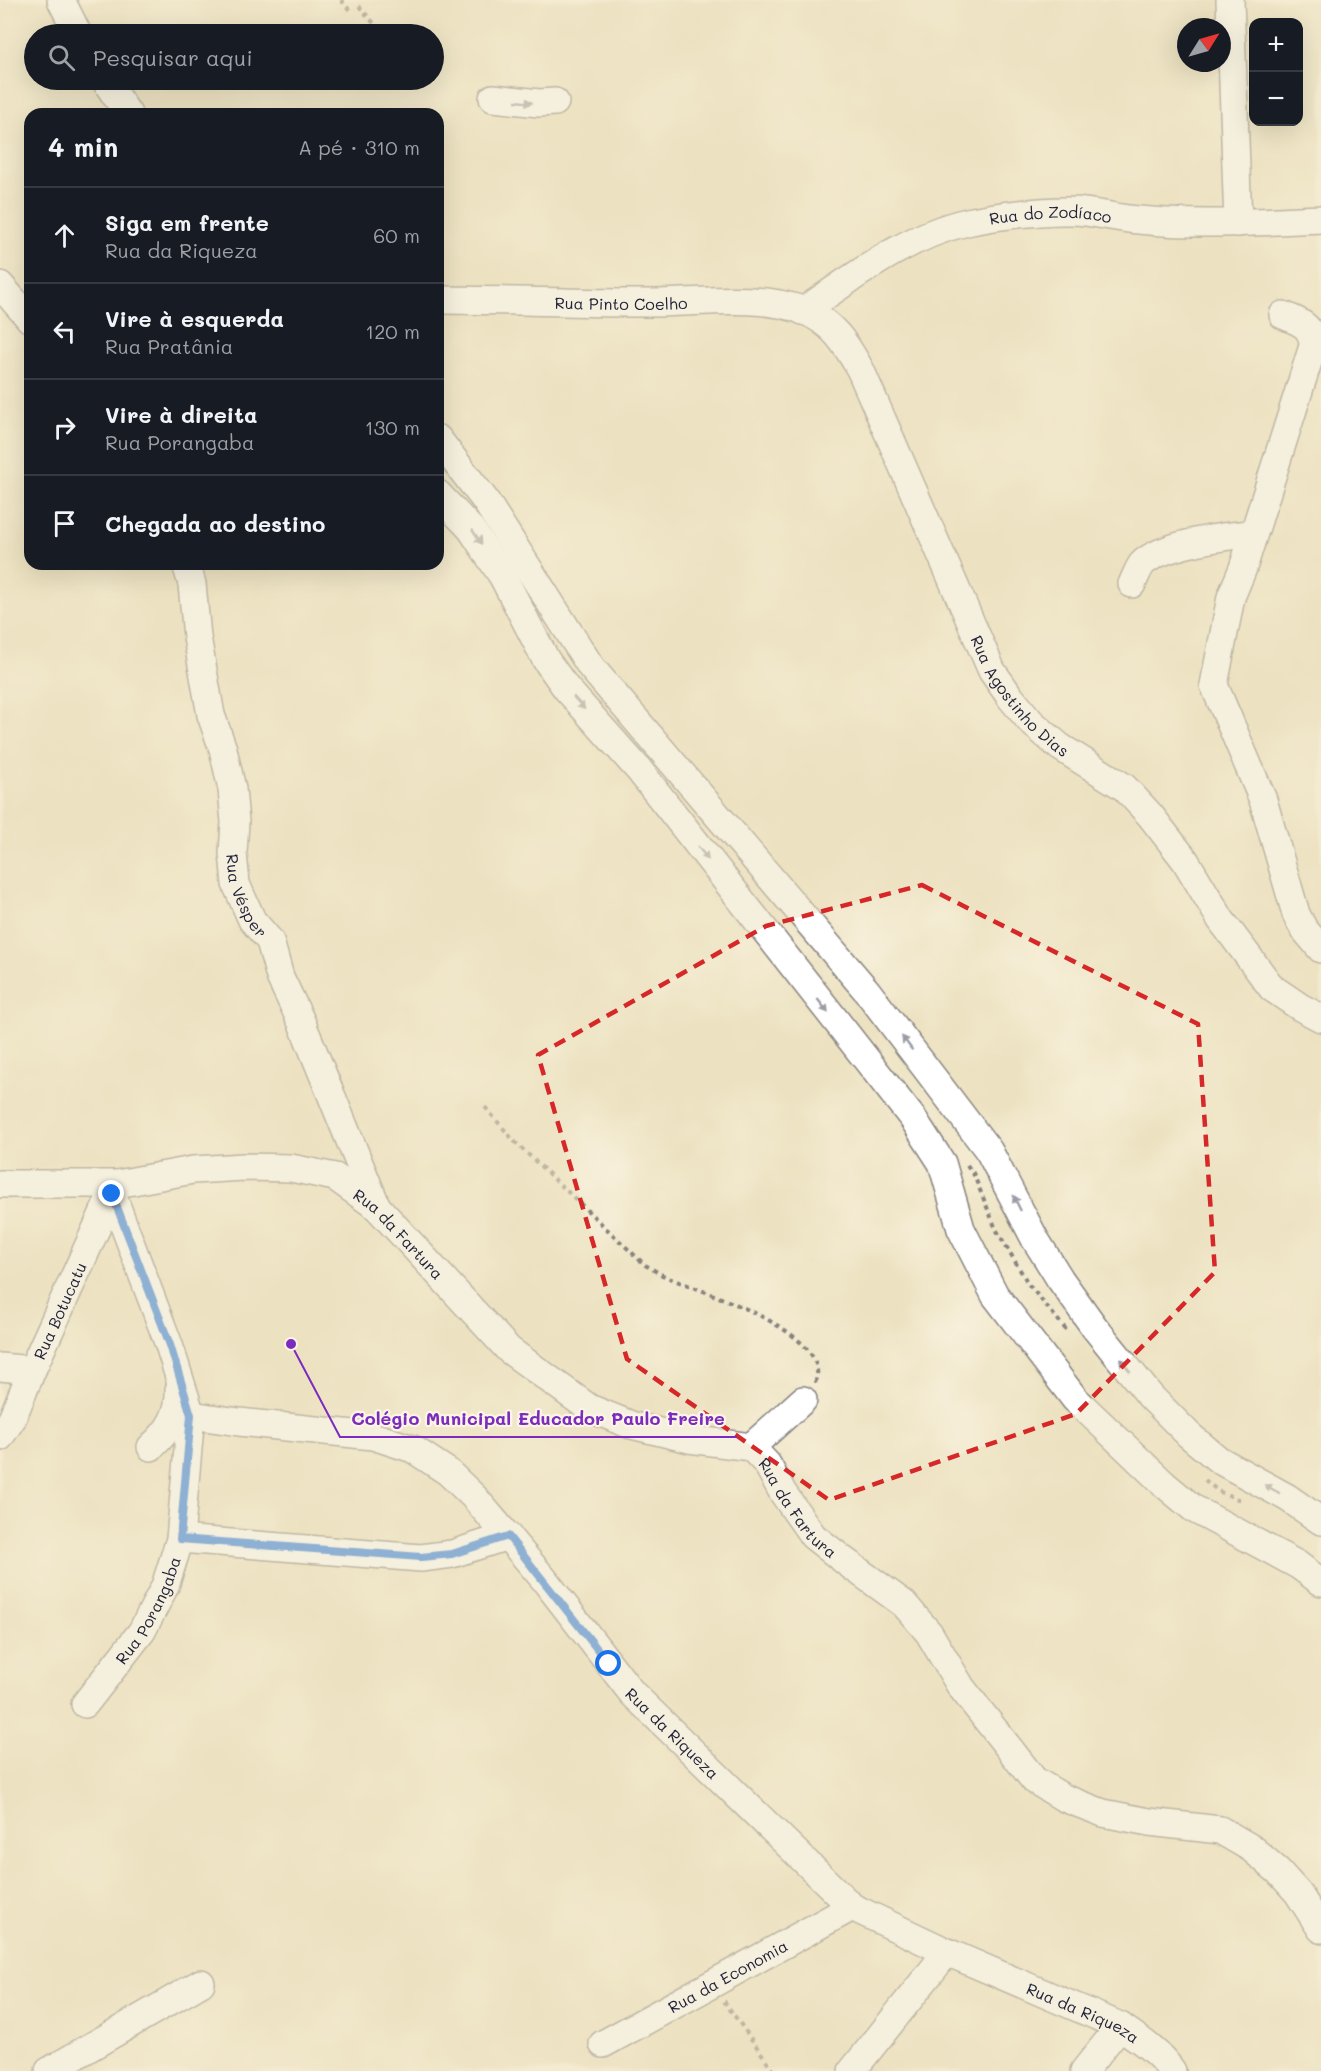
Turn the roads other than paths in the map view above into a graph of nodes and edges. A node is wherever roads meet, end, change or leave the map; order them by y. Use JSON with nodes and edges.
{"nodes":[{"id":1,"x":61,"y":0,"type":"edge"},
{"id":2,"x":1230,"y":0,"type":"edge"},
{"id":3,"x":73,"y":24,"type":"edge"},
{"id":4,"x":112,"y":90,"type":"edge"},
{"id":5,"x":493,"y":98,"type":"dead end"},
{"id":6,"x":555,"y":102,"type":"dead end"},
{"id":7,"x":124,"y":108,"type":"edge"},
{"id":8,"x":1321,"y":219,"type":"edge"},
{"id":9,"x":1238,"y":223,"type":"junction"},
{"id":10,"x":0,"y":285,"type":"edge"},
{"id":11,"x":444,"y":300,"type":"edge"},
{"id":12,"x":803,"y":310,"type":"junction"},
{"id":13,"x":24,"y":312,"type":"edge"},
{"id":14,"x":1283,"y":315,"type":"dead end"},
{"id":15,"x":444,"y":447,"type":"edge"},
{"id":16,"x":444,"y":500,"type":"edge"},
{"id":17,"x":1253,"y":534,"type":"junction"},
{"id":18,"x":188,"y":570,"type":"edge"},
{"id":19,"x":1132,"y":584,"type":"dead end"},
{"id":20,"x":1321,"y":949,"type":"edge"},
{"id":21,"x":1321,"y":1017,"type":"edge"},
{"id":22,"x":0,"y":1184,"type":"edge"},
{"id":23,"x":114,"y":1189,"type":"junction"},
{"id":24,"x":377,"y":1207,"type":"junction"},
{"id":25,"x":0,"y":1367,"type":"edge"},
{"id":26,"x":32,"y":1370,"type":"junction"},
{"id":27,"x":179,"y":1374,"type":"junction"},
{"id":28,"x":803,"y":1400,"type":"road end"},
{"id":29,"x":191,"y":1415,"type":"junction"},
{"id":30,"x":0,"y":1437,"type":"edge"},
{"id":31,"x":151,"y":1447,"type":"dead end"},
{"id":32,"x":751,"y":1447,"type":"junction"},
{"id":33,"x":1321,"y":1521,"type":"edge"},
{"id":34,"x":508,"y":1536,"type":"junction"},
{"id":35,"x":180,"y":1539,"type":"junction"},
{"id":36,"x":1321,"y":1582,"type":"edge"},
{"id":37,"x":85,"y":1704,"type":"dead end"},
{"id":38,"x":852,"y":1907,"type":"junction"},
{"id":39,"x":1321,"y":1929,"type":"edge"},
{"id":40,"x":947,"y":1952,"type":"junction"},
{"id":41,"x":201,"y":1983,"type":"dead end"},
{"id":42,"x":1120,"y":2026,"type":"junction"},
{"id":43,"x":603,"y":2044,"type":"dead end"},
{"id":44,"x":49,"y":2071,"type":"edge"},
{"id":45,"x":852,"y":2071,"type":"edge"},
{"id":46,"x":1084,"y":2071,"type":"edge"},
{"id":47,"x":1172,"y":2071,"type":"edge"}],
"edges":[{"from":1,"to":3,"type":"street"},
{"from":2,"to":9,"type":"street"},
{"from":4,"to":7,"type":"street"},
{"from":5,"to":6,"type":"street","one_way":true},
{"from":8,"to":9,"type":"street","name":"Rua do Zodíaco"},
{"from":9,"to":12,"type":"street","name":"Rua do Zodíaco"},
{"from":10,"to":13,"type":"street"},
{"from":11,"to":12,"type":"street","name":"Rua Pinto Coelho"},
{"from":12,"to":21,"type":"street","name":"Rua Agostinho Dias"},
{"from":14,"to":17,"type":"street"},
{"from":33,"to":15,"type":"street","one_way":true},
{"from":16,"to":36,"type":"street","one_way":true},
{"from":17,"to":19,"type":"street"},
{"from":17,"to":20,"type":"street"},
{"from":18,"to":24,"type":"street","name":"Rua Vésper"},
{"from":22,"to":23,"type":"street","name":"Rua da Fartura"},
{"from":23,"to":24,"type":"street","name":"Rua da Fartura"},
{"from":23,"to":26,"type":"street","name":"Rua Botucatu"},
{"from":23,"to":27,"type":"street","name":"Rua Porangaba"},
{"from":24,"to":32,"type":"street","name":"Rua da Fartura"},
{"from":25,"to":26,"type":"street"},
{"from":26,"to":30,"type":"street","name":"Rua Botucatu"},
{"from":27,"to":29,"type":"street","name":"Rua Porangaba"},
{"from":27,"to":31,"type":"street"},
{"from":28,"to":32,"type":"street"},
{"from":29,"to":34,"type":"street","name":"Rua da Riqueza"},
{"from":29,"to":35,"type":"street","name":"Rua Porangaba"},
{"from":32,"to":39,"type":"street","name":"Rua da Fartura"},
{"from":34,"to":35,"type":"street"},
{"from":34,"to":38,"type":"street","name":"Rua da Riqueza"},
{"from":35,"to":37,"type":"street","name":"Rua Porangaba"},
{"from":38,"to":40,"type":"street","name":"Rua da Riqueza"},
{"from":38,"to":43,"type":"street","name":"Rua da Economia"},
{"from":40,"to":42,"type":"street","name":"Rua da Riqueza"},
{"from":40,"to":45,"type":"street"},
{"from":41,"to":44,"type":"street"},
{"from":42,"to":46,"type":"street"},
{"from":42,"to":47,"type":"street","name":"Rua da Riqueza"}]}
